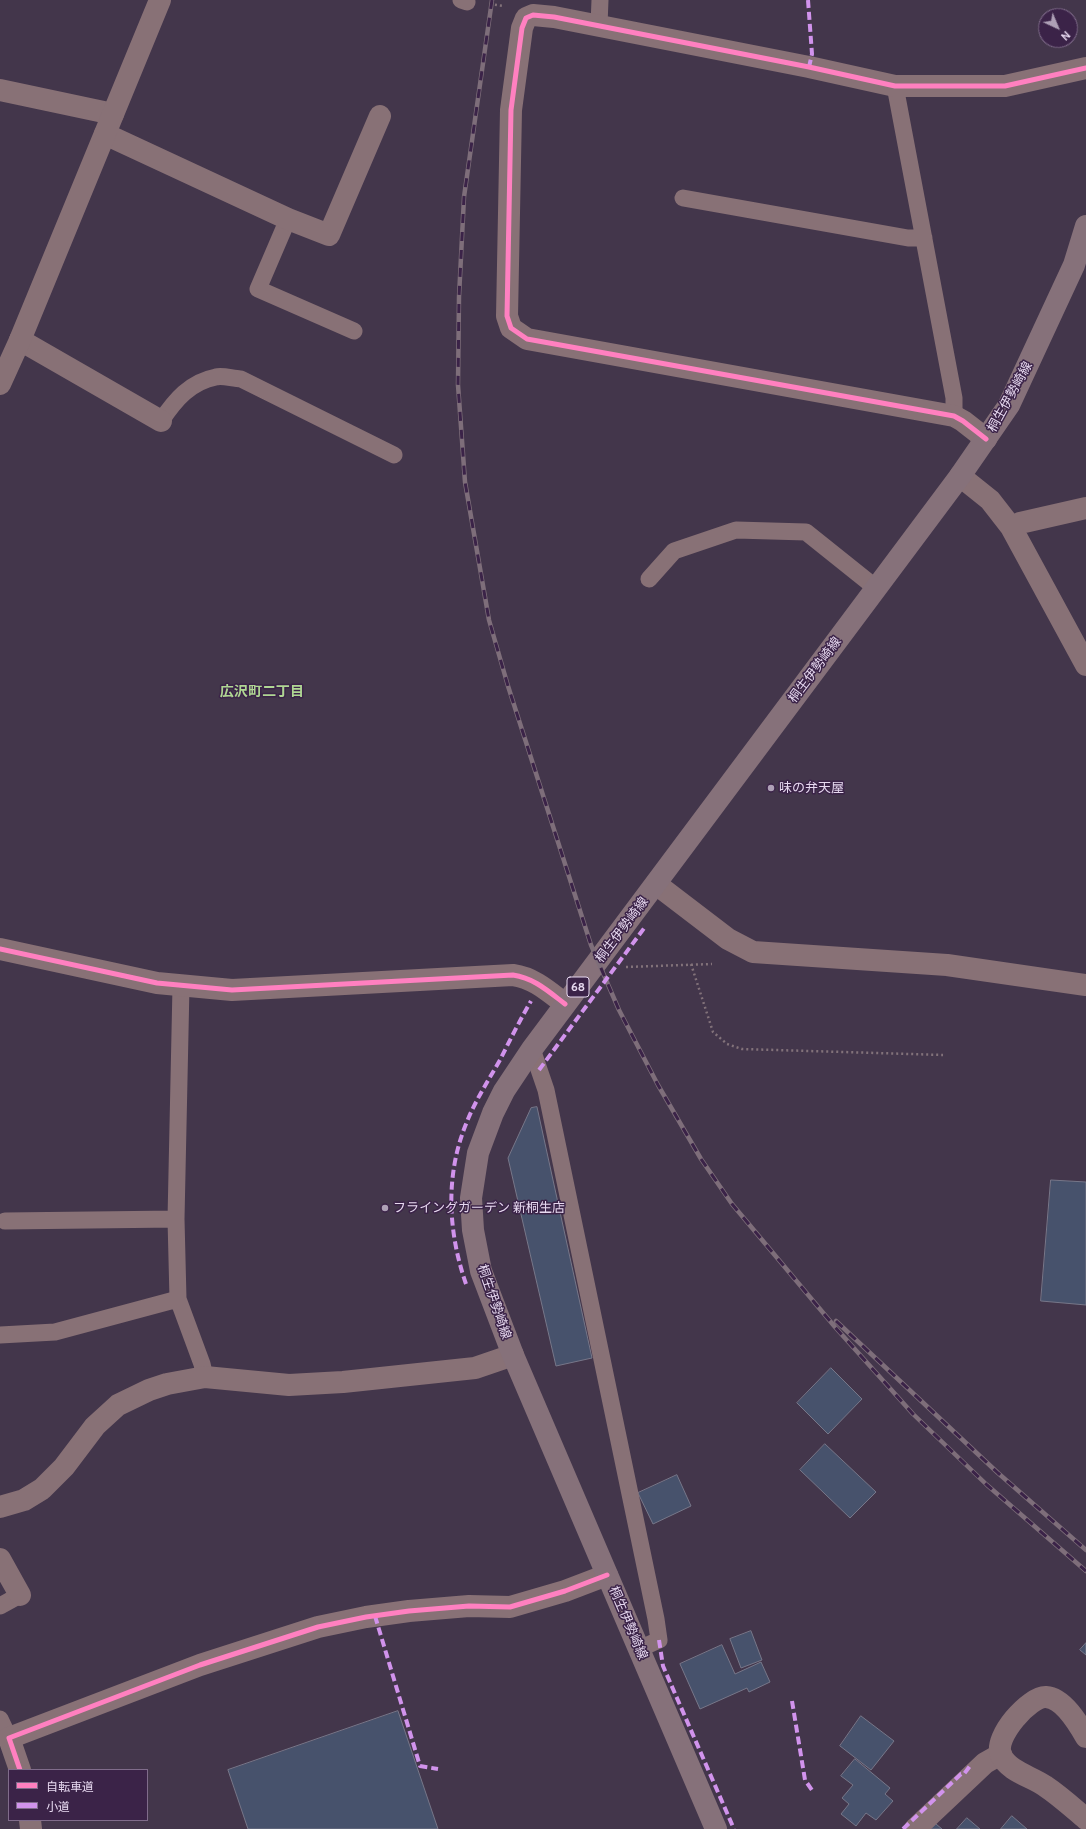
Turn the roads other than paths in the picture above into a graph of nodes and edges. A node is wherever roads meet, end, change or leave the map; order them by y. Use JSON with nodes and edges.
{"nodes":[{"id":1,"x":160,"y":0,"type":"edge"},
{"id":2,"x":600,"y":0,"type":"edge"},
{"id":3,"x":599,"y":25,"type":"junction"},
{"id":4,"x":1086,"y":68,"type":"edge"},
{"id":5,"x":895,"y":86,"type":"junction"},
{"id":6,"x":0,"y":90,"type":"edge"},
{"id":7,"x":113,"y":114,"type":"junction"},
{"id":8,"x":380,"y":116,"type":"dead end"},
{"id":9,"x":105,"y":134,"type":"junction"},
{"id":10,"x":683,"y":198,"type":"dead end"},
{"id":11,"x":288,"y":219,"type":"junction"},
{"id":12,"x":1086,"y":226,"type":"edge"},
{"id":13,"x":924,"y":238,"type":"junction"},
{"id":14,"x":354,"y":331,"type":"dead end"},
{"id":15,"x":20,"y":340,"type":"junction"},
{"id":16,"x":0,"y":384,"type":"edge"},
{"id":17,"x":954,"y":416,"type":"junction"},
{"id":18,"x":161,"y":421,"type":"joint"},
{"id":19,"x":986,"y":439,"type":"junction"},
{"id":20,"x":394,"y":454,"type":"dead end"},
{"id":21,"x":960,"y":476,"type":"junction"},
{"id":22,"x":1086,"y":508,"type":"edge"},
{"id":23,"x":1011,"y":527,"type":"junction"},
{"id":24,"x":649,"y":579,"type":"dead end"},
{"id":25,"x":876,"y":588,"type":"junction"},
{"id":26,"x":1086,"y":664,"type":"edge"},
{"id":27,"x":656,"y":884,"type":"junction"},
{"id":28,"x":0,"y":949,"type":"edge"},
{"id":29,"x":1086,"y":985,"type":"edge"},
{"id":30,"x":182,"y":986,"type":"junction"},
{"id":31,"x":565,"y":1004,"type":"junction"},
{"id":32,"x":532,"y":1049,"type":"junction"},
{"id":33,"x":176,"y":1220,"type":"junction"},
{"id":34,"x":5,"y":1221,"type":"dead end"},
{"id":35,"x":178,"y":1299,"type":"junction"},
{"id":36,"x":0,"y":1336,"type":"edge"},
{"id":37,"x":513,"y":1355,"type":"junction"},
{"id":38,"x":205,"y":1377,"type":"junction"},
{"id":39,"x":0,"y":1507,"type":"edge"},
{"id":40,"x":0,"y":1559,"type":"edge"},
{"id":41,"x":608,"y":1575,"type":"junction"},
{"id":42,"x":20,"y":1595,"type":"joint"},
{"id":43,"x":0,"y":1606,"type":"edge"},
{"id":44,"x":639,"y":1649,"type":"junction"},
{"id":45,"x":5,"y":1729,"type":"edge"},
{"id":46,"x":1086,"y":1737,"type":"edge"},
{"id":47,"x":1000,"y":1754,"type":"junction"},
{"id":48,"x":20,"y":1769,"type":"edge"},
{"id":49,"x":1086,"y":1819,"type":"edge"},
{"id":50,"x":716,"y":1829,"type":"edge"},
{"id":51,"x":915,"y":1829,"type":"edge"}],
"edges":[{"from":1,"to":7,"type":"street"},
{"from":2,"to":3,"type":"lane"},
{"from":3,"to":5,"type":"street"},
{"from":3,"to":17,"type":"street"},
{"from":4,"to":5,"type":"street"},
{"from":5,"to":13,"type":"lane"},
{"from":6,"to":7,"type":"street"},
{"from":7,"to":9,"type":"street"},
{"from":8,"to":11,"type":"street"},
{"from":9,"to":11,"type":"street"},
{"from":9,"to":15,"type":"street"},
{"from":10,"to":13,"type":"lane"},
{"from":11,"to":14,"type":"lane"},
{"from":12,"to":19,"type":"main road","name":"桐生伊勢崎線","number":"68"},
{"from":13,"to":17,"type":"lane"},
{"from":15,"to":16,"type":"street"},
{"from":15,"to":18,"type":"street"},
{"from":17,"to":19,"type":"street"},
{"from":18,"to":20,"type":"lane"},
{"from":19,"to":21,"type":"main road","name":"桐生伊勢崎線","number":"68"},
{"from":21,"to":23,"type":"street"},
{"from":21,"to":25,"type":"main road","name":"桐生伊勢崎線","number":"68"},
{"from":22,"to":23,"type":"street"},
{"from":23,"to":26,"type":"street"},
{"from":24,"to":25,"type":"lane"},
{"from":25,"to":27,"type":"main road","name":"桐生伊勢崎線","number":"68"},
{"from":27,"to":29,"type":"street"},
{"from":27,"to":31,"type":"main road","name":"桐生伊勢崎線","number":"68"},
{"from":28,"to":30,"type":"street"},
{"from":30,"to":31,"type":"street"},
{"from":30,"to":33,"type":"lane"},
{"from":31,"to":32,"type":"main road","name":"桐生伊勢崎線","number":"68"},
{"from":32,"to":37,"type":"main road","name":"桐生伊勢崎線","number":"68"},
{"from":32,"to":44,"type":"lane"},
{"from":33,"to":34,"type":"lane"},
{"from":33,"to":35,"type":"lane"},
{"from":35,"to":36,"type":"lane"},
{"from":35,"to":38,"type":"lane"},
{"from":37,"to":38,"type":"street"},
{"from":37,"to":41,"type":"main road","name":"桐生伊勢崎線","number":"68"},
{"from":38,"to":39,"type":"street"},
{"from":40,"to":42,"type":"street"},
{"from":41,"to":44,"type":"main road","name":"桐生伊勢崎線","number":"68"},
{"from":41,"to":45,"type":"street"},
{"from":42,"to":43,"type":"lane"},
{"from":44,"to":50,"type":"main road","name":"桐生伊勢崎線","number":"68"},
{"from":45,"to":48,"type":"street"},
{"from":46,"to":47,"type":"street"},
{"from":47,"to":49,"type":"street"},
{"from":47,"to":51,"type":"street"}]}
